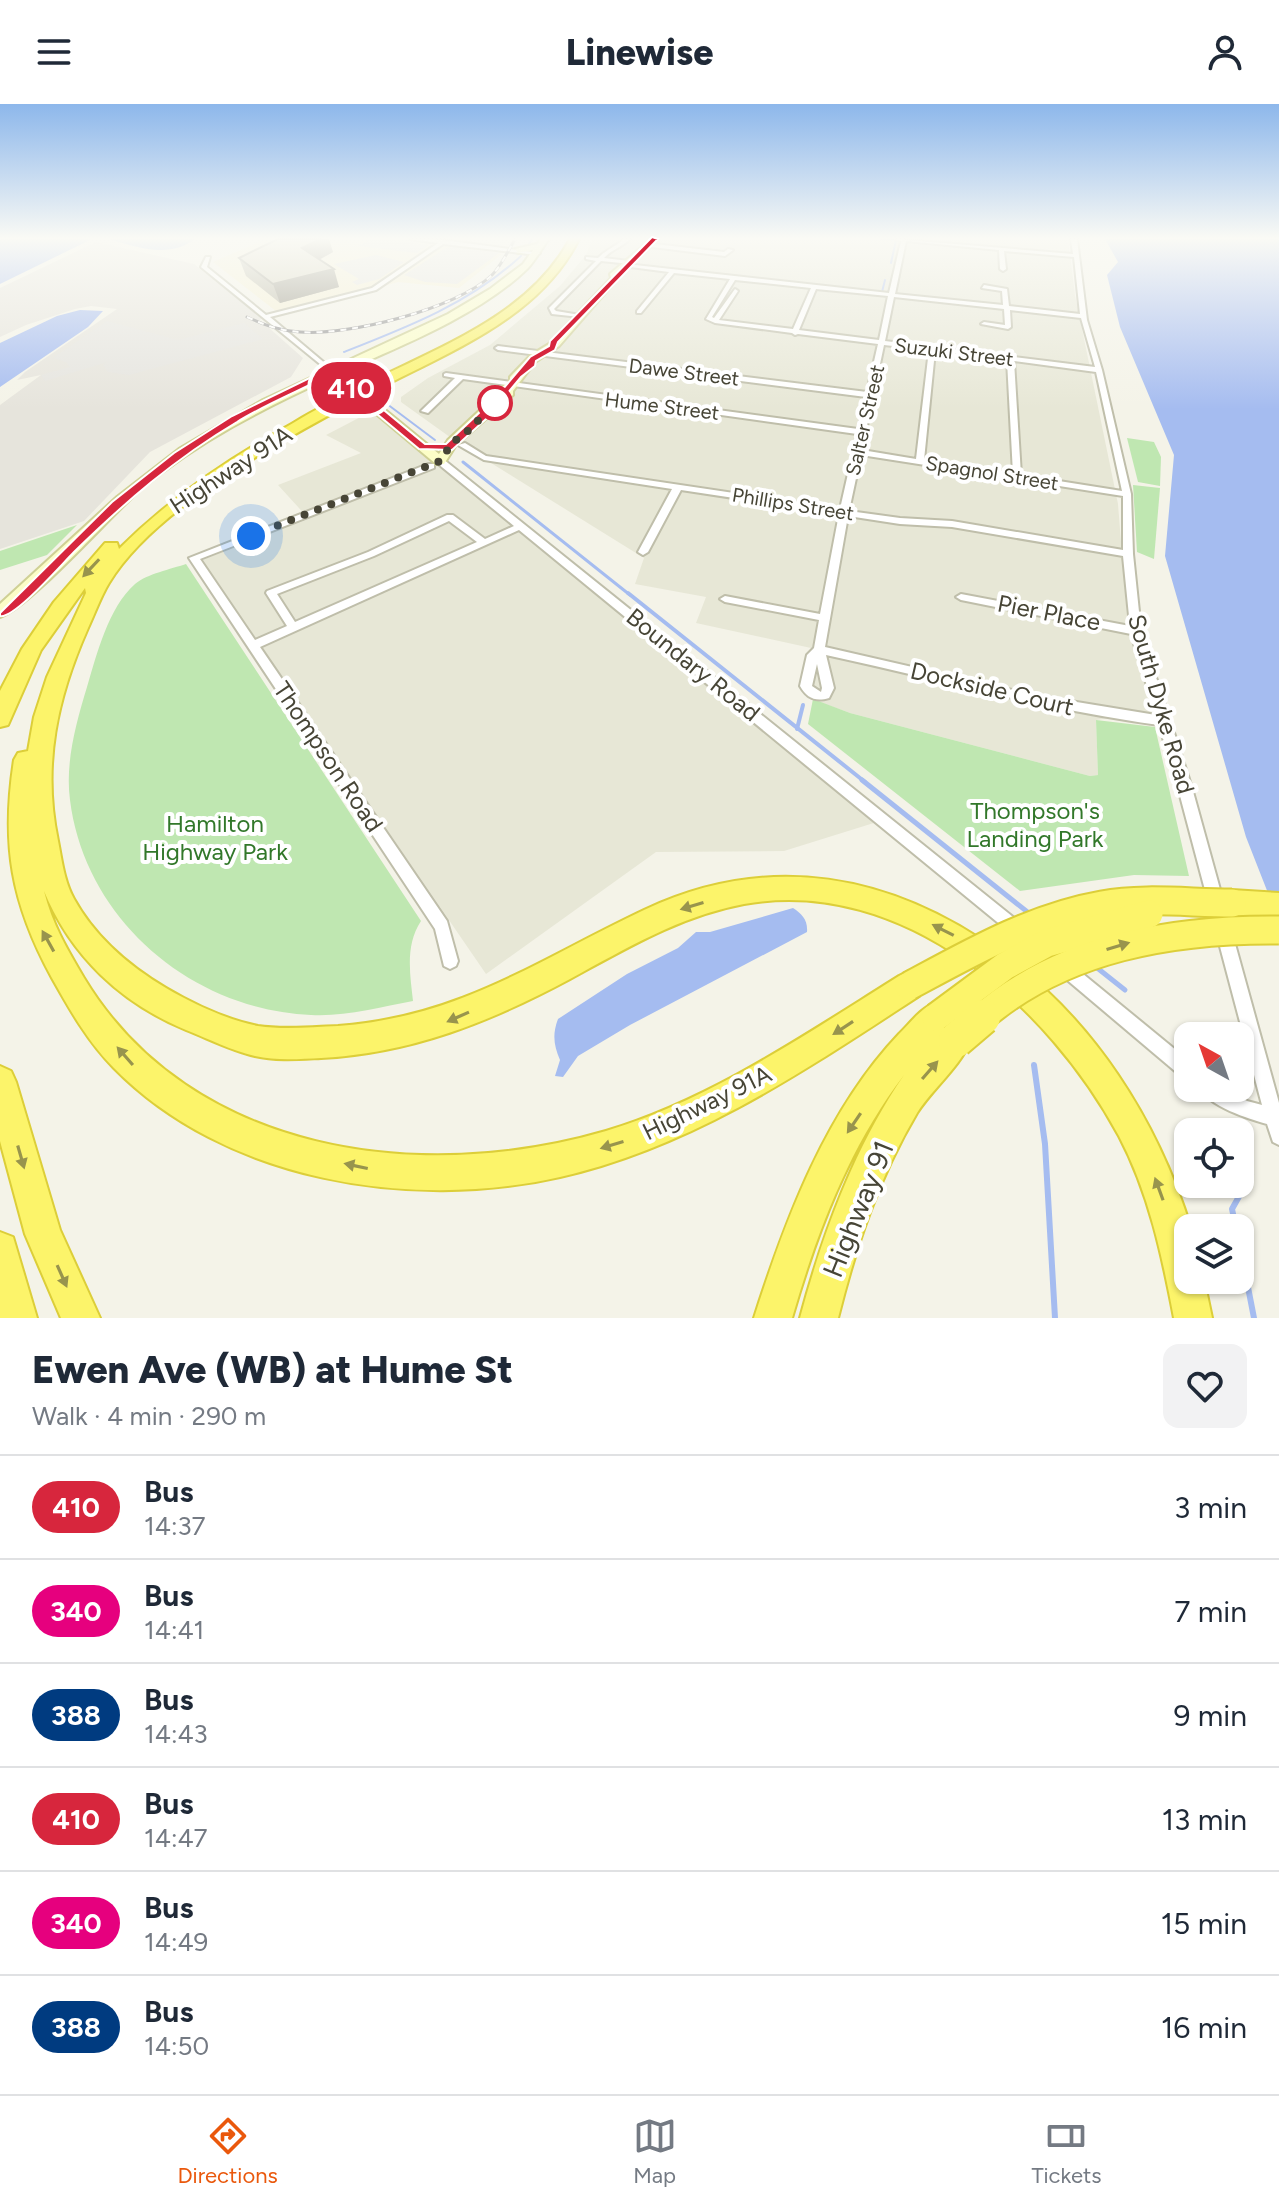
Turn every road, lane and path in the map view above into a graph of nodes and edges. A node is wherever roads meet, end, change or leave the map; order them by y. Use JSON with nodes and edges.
{"nodes":[{"id":1,"x":238,"y":296,"type":"edge"},
{"id":2,"x":345,"y":296,"type":"edge"},
{"id":3,"x":486,"y":296,"type":"edge"},
{"id":4,"x":527,"y":296,"type":"edge"},
{"id":5,"x":564,"y":296,"type":"edge"},
{"id":6,"x":598,"y":296,"type":"edge"},
{"id":7,"x":652,"y":296,"type":"edge"},
{"id":8,"x":722,"y":296,"type":"edge"},
{"id":9,"x":731,"y":296,"type":"edge"},
{"id":10,"x":810,"y":296,"type":"edge"},
{"id":11,"x":891,"y":296,"type":"edge"},
{"id":12,"x":894,"y":296,"type":"junction"},
{"id":13,"x":1006,"y":296,"type":"edge"},
{"id":14,"x":1081,"y":296,"type":"edge"},
{"id":15,"x":1008,"y":308,"type":"junction"},
{"id":16,"x":639,"y":312,"type":"dead end"},
{"id":17,"x":580,"y":314,"type":"junction"},
{"id":18,"x":1083,"y":316,"type":"junction"},
{"id":19,"x":264,"y":317,"type":"junction"},
{"id":20,"x":715,"y":321,"type":"junction"},
{"id":21,"x":984,"y":324,"type":"dead end"},
{"id":22,"x":795,"y":333,"type":"junction"},
{"id":23,"x":882,"y":344,"type":"junction"},
{"id":24,"x":498,"y":348,"type":"dead end"},
{"id":25,"x":932,"y":350,"type":"junction"},
{"id":26,"x":542,"y":354,"type":"junction"},
{"id":27,"x":358,"y":359,"type":"junction"},
{"id":28,"x":1010,"y":359,"type":"junction"},
{"id":29,"x":318,"y":360,"type":"junction"},
{"id":30,"x":1099,"y":370,"type":"junction"},
{"id":31,"x":331,"y":371,"type":"junction"},
{"id":32,"x":446,"y":375,"type":"dead end"},
{"id":33,"x":461,"y":377,"type":"junction"},
{"id":34,"x":307,"y":382,"type":"junction"},
{"id":35,"x":511,"y":386,"type":"junction"},
{"id":36,"x":870,"y":395,"type":"junction"},
{"id":37,"x":340,"y":399,"type":"junction"},
{"id":38,"x":425,"y":411,"type":"dead end"},
{"id":39,"x":863,"y":432,"type":"junction"},
{"id":40,"x":455,"y":446,"type":"junction"},
{"id":41,"x":423,"y":447,"type":"junction"},
{"id":42,"x":858,"y":452,"type":"junction"},
{"id":43,"x":920,"y":461,"type":"junction"},
{"id":44,"x":435,"y":464,"type":"junction"},
{"id":45,"x":1017,"y":477,"type":"junction"},
{"id":46,"x":678,"y":487,"type":"junction"},
{"id":47,"x":1127,"y":494,"type":"junction"},
{"id":48,"x":844,"y":512,"type":"junction"},
{"id":49,"x":520,"y":526,"type":"junction"},
{"id":50,"x":484,"y":543,"type":"junction"},
{"id":51,"x":643,"y":552,"type":"dead end"},
{"id":52,"x":1128,"y":554,"type":"junction"},
{"id":53,"x":101,"y":580,"type":"junction"},
{"id":54,"x":961,"y":597,"type":"dead end"},
{"id":55,"x":725,"y":599,"type":"dead end"},
{"id":56,"x":0,"y":612,"type":"edge"},
{"id":57,"x":825,"y":618,"type":"junction"},
{"id":58,"x":293,"y":627,"type":"junction"},
{"id":59,"x":1136,"y":631,"type":"junction"},
{"id":60,"x":253,"y":646,"type":"junction"},
{"id":61,"x":819,"y":650,"type":"joint"},
{"id":62,"x":0,"y":719,"type":"edge"},
{"id":63,"x":1165,"y":721,"type":"junction"},
{"id":64,"x":1197,"y":903,"type":"junction"},
{"id":65,"x":1279,"y":906,"type":"edge"},
{"id":66,"x":1279,"y":930,"type":"edge"},
{"id":67,"x":450,"y":961,"type":"dead end"},
{"id":68,"x":946,"y":1029,"type":"junction"},
{"id":69,"x":1174,"y":1060,"type":"edge"},
{"id":70,"x":0,"y":1082,"type":"edge"},
{"id":71,"x":1230,"y":1102,"type":"edge"},
{"id":72,"x":1273,"y":1117,"type":"junction"},
{"id":73,"x":1279,"y":1136,"type":"edge"},
{"id":74,"x":0,"y":1250,"type":"edge"},
{"id":75,"x":18,"y":1318,"type":"edge"},
{"id":76,"x":81,"y":1318,"type":"edge"},
{"id":77,"x":773,"y":1318,"type":"edge"},
{"id":78,"x":819,"y":1318,"type":"edge"},
{"id":79,"x":1193,"y":1318,"type":"edge"}],
"edges":[{"from":1,"to":19,"type":"street","name":"Boundary Road"},
{"from":2,"to":19,"type":"street"},
{"from":3,"to":27,"type":"main road"},
{"from":4,"to":37,"type":"highway","name":"Highway 91A","bridge":true},
{"from":5,"to":17,"type":"street"},
{"from":6,"to":17,"type":"main road"},
{"from":7,"to":16,"type":"street"},
{"from":8,"to":20,"type":"street"},
{"from":9,"to":20,"type":"street"},
{"from":10,"to":22,"type":"street"},
{"from":11,"to":12,"type":"street"},
{"from":12,"to":15,"type":"street"},
{"from":12,"to":23,"type":"street","name":"Salter Street"},
{"from":13,"to":15,"type":"street"},
{"from":14,"to":18,"type":"street","name":"South Dyke Road"},
{"from":15,"to":18,"type":"street"},
{"from":15,"to":21,"type":"street"},
{"from":17,"to":26,"type":"main road"},
{"from":18,"to":30,"type":"street","name":"South Dyke Road"},
{"from":19,"to":29,"type":"street","name":"Boundary Road"},
{"from":20,"to":22,"type":"street","name":"Suzuki Street"},
{"from":22,"to":23,"type":"street","name":"Suzuki Street"},
{"from":23,"to":25,"type":"street","name":"Suzuki Street"},
{"from":23,"to":36,"type":"street","name":"Salter Street"},
{"from":24,"to":26,"type":"street","name":"Dawe Street"},
{"from":25,"to":28,"type":"street","name":"Suzuki Street"},
{"from":25,"to":43,"type":"street"},
{"from":26,"to":35,"type":"main road"},
{"from":26,"to":36,"type":"street","name":"Dawe Street"},
{"from":27,"to":29,"type":"main road"},
{"from":27,"to":31,"type":"main road"},
{"from":28,"to":30,"type":"street","name":"Suzuki Street"},
{"from":28,"to":45,"type":"street"},
{"from":29,"to":31,"type":"street","name":"Boundary Road"},
{"from":29,"to":34,"type":"main road"},
{"from":30,"to":47,"type":"street","name":"South Dyke Road"},
{"from":31,"to":34,"type":"main road"},
{"from":31,"to":41,"type":"main road","name":"Boundary Road"},
{"from":32,"to":33,"type":"street","name":"Hume Street"},
{"from":33,"to":35,"type":"street","name":"Hume Street"},
{"from":33,"to":38,"type":"street"},
{"from":34,"to":56,"type":"main road"},
{"from":35,"to":39,"type":"street","name":"Hume Street"},
{"from":35,"to":40,"type":"main road"},
{"from":36,"to":39,"type":"street","name":"Salter Street"},
{"from":37,"to":53,"type":"highway","name":"Highway 91A"},
{"from":37,"to":62,"type":"highway","name":"Highway 91A","one_way":true},
{"from":39,"to":42,"type":"street","name":"Salter Street"},
{"from":40,"to":41,"type":"main road"},
{"from":40,"to":44,"type":"main road"},
{"from":40,"to":46,"type":"street","name":"Phillips Street"},
{"from":41,"to":44,"type":"main road","name":"Boundary Road"},
{"from":42,"to":43,"type":"street","name":"Spagnol Street"},
{"from":42,"to":48,"type":"street","name":"Salter Street"},
{"from":43,"to":45,"type":"street","name":"Spagnol Street"},
{"from":44,"to":49,"type":"street","name":"Boundary Road"},
{"from":44,"to":60,"type":"street","name":"Thompson Road"},
{"from":45,"to":47,"type":"street","name":"Spagnol Street"},
{"from":46,"to":48,"type":"street","name":"Phillips Street"},
{"from":46,"to":51,"type":"street"},
{"from":47,"to":52,"type":"street","name":"South Dyke Road"},
{"from":48,"to":52,"type":"street","name":"Phillips Street"},
{"from":48,"to":57,"type":"street","name":"Salter Street"},
{"from":49,"to":50,"type":"street"},
{"from":49,"to":69,"type":"street","name":"Boundary Road"},
{"from":50,"to":58,"type":"street"},
{"from":50,"to":58,"type":"street"},
{"from":52,"to":59,"type":"street","name":"South Dyke Road"},
{"from":64,"to":53,"type":"highway","name":"Highway 91A","one_way":true,"bridge":true},
{"from":79,"to":53,"type":"highway","one_way":true},
{"from":54,"to":59,"type":"street","name":"Pier Place"},
{"from":55,"to":57,"type":"street"},
{"from":57,"to":61,"type":"street","name":"Salter Street"},
{"from":58,"to":60,"type":"street"},
{"from":59,"to":63,"type":"street","name":"South Dyke Road"},
{"from":60,"to":67,"type":"street","name":"Thompson Road"},
{"from":61,"to":63,"type":"street","name":"Dockside Court"},
{"from":63,"to":72,"type":"street","name":"South Dyke Road"},
{"from":64,"to":65,"type":"highway","bridge":true},
{"from":64,"to":68,"type":"highway","name":"Highway 91","bridge":true},
{"from":68,"to":66,"type":"highway","name":"Highway 91","one_way":true,"bridge":true},
{"from":68,"to":77,"type":"highway","name":"Highway 91","one_way":true},
{"from":78,"to":68,"type":"highway","name":"Highway 91","one_way":true},
{"from":70,"to":76,"type":"highway","one_way":true},
{"from":71,"to":72,"type":"street"},
{"from":72,"to":73,"type":"street","name":"South Dyke Road"},
{"from":74,"to":75,"type":"highway"}]}
